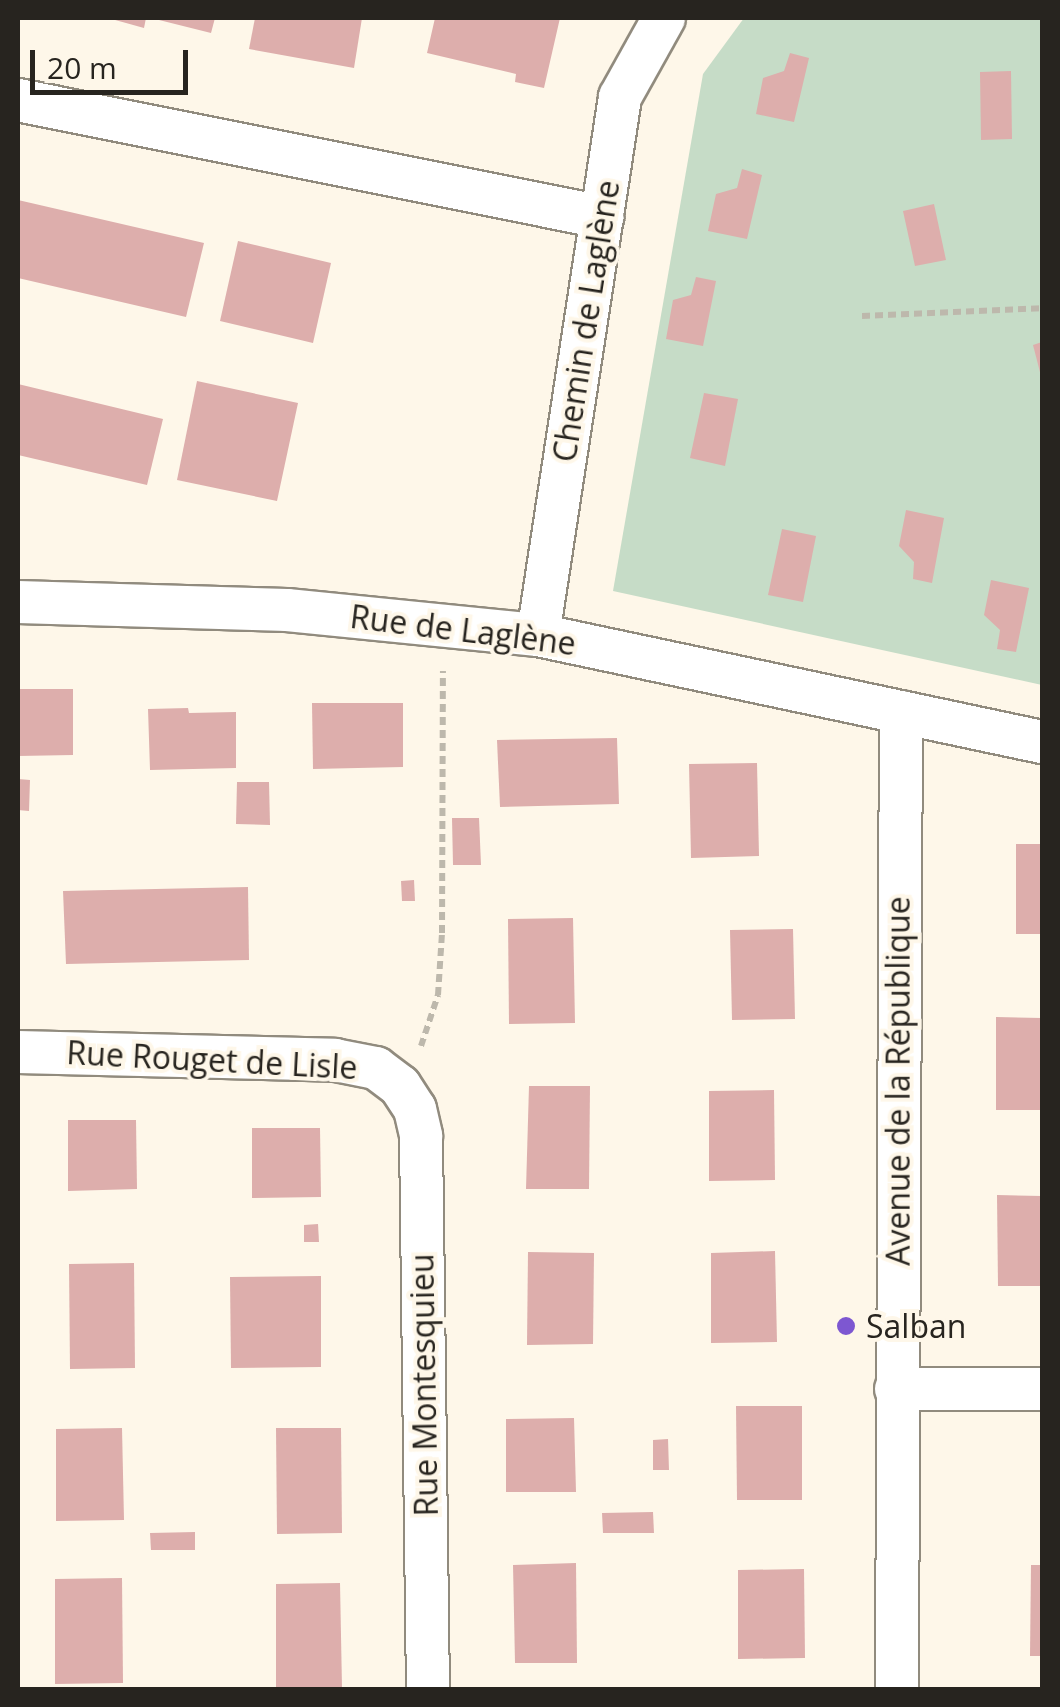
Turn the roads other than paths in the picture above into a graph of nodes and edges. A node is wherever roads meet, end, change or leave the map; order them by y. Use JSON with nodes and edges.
{"nodes":[{"id":1,"x":664,"y":18,"type":"edge"},
{"id":2,"x":18,"y":100,"type":"edge"},
{"id":3,"x":602,"y":217,"type":"junction"},
{"id":4,"x":18,"y":602,"type":"edge"},
{"id":5,"x":538,"y":634,"type":"junction"},
{"id":6,"x":902,"y":712,"type":"junction"},
{"id":7,"x":1042,"y":742,"type":"edge"},
{"id":8,"x":18,"y":1052,"type":"edge"},
{"id":9,"x":400,"y":1086,"type":"joint"},
{"id":10,"x":896,"y":1389,"type":"junction"},
{"id":11,"x":1042,"y":1389,"type":"edge"},
{"id":12,"x":428,"y":1690,"type":"edge"},
{"id":13,"x":897,"y":1690,"type":"edge"}],
"edges":[{"from":1,"to":3,"type":"street","name":"Chemin de Laglène"},
{"from":2,"to":3,"type":"street"},
{"from":3,"to":5,"type":"street","name":"Chemin de Laglène"},
{"from":4,"to":5,"type":"street","name":"Rue de Laglène"},
{"from":5,"to":6,"type":"street","name":"Rue de Laglène"},
{"from":6,"to":7,"type":"street","name":"Rue de Laglène"},
{"from":6,"to":10,"type":"street","name":"Avenue de la République"},
{"from":8,"to":9,"type":"street","name":"Rue Rouget de Lisle"},
{"from":9,"to":12,"type":"street","name":"Rue Montesquieu"},
{"from":10,"to":11,"type":"street"},
{"from":10,"to":13,"type":"street","name":"Avenue de la République"}]}
